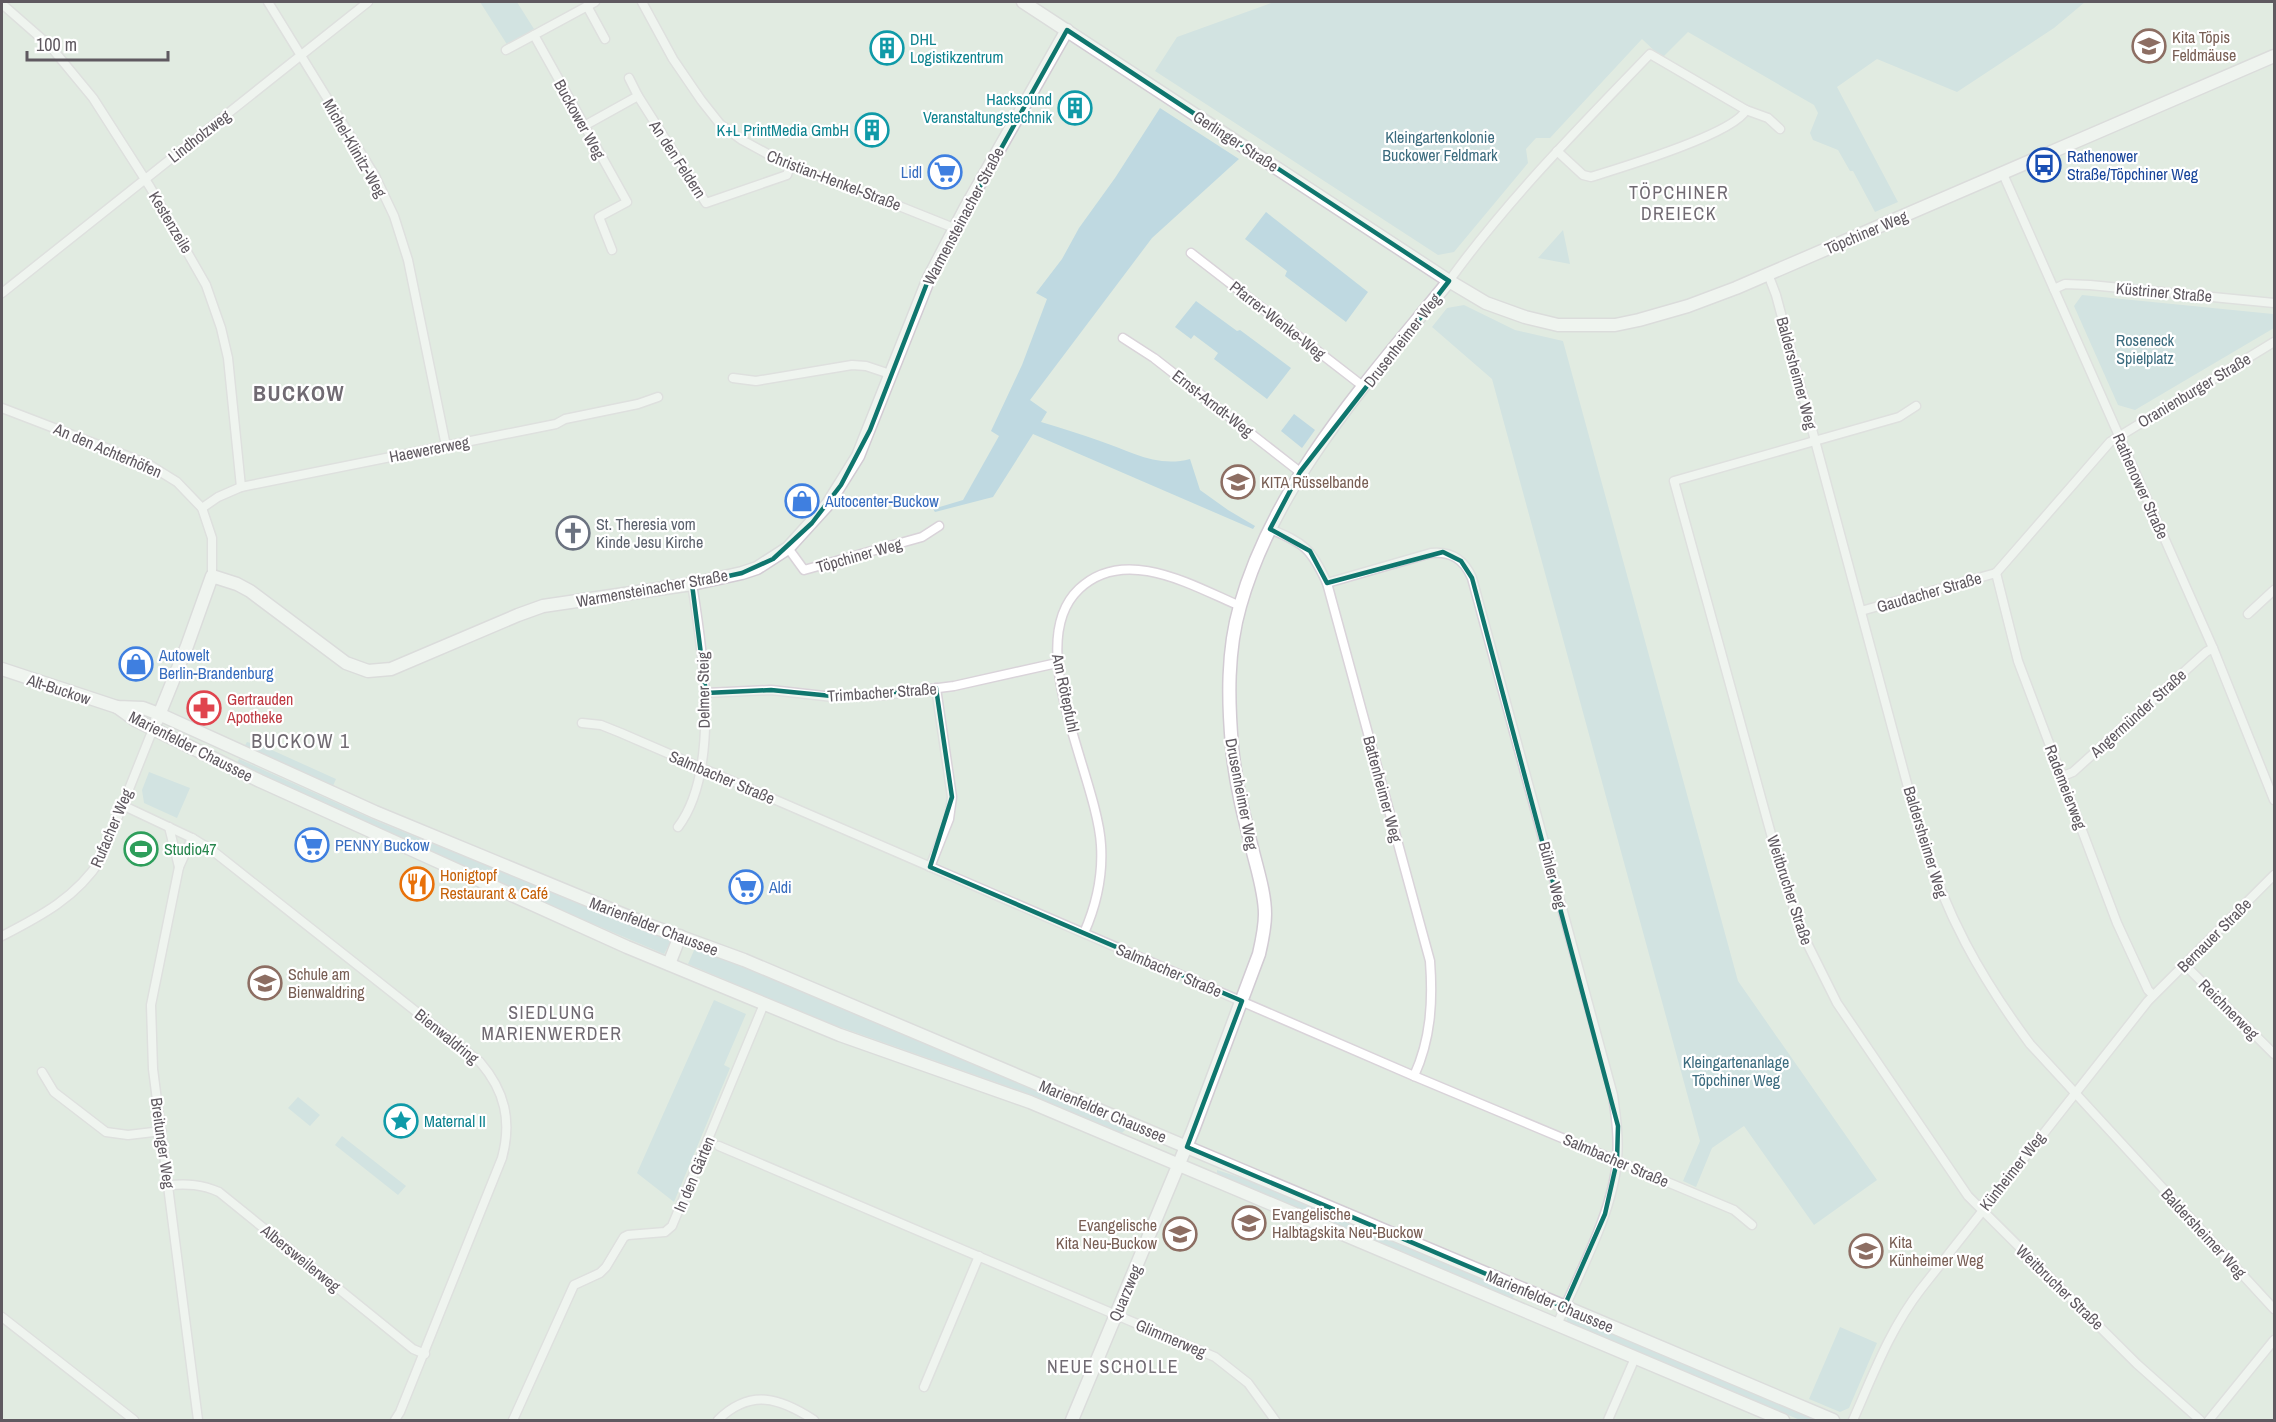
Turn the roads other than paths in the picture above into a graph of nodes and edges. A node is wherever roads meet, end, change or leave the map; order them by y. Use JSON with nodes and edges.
{"nodes":[{"id":1,"x":268,"y":2,"type":"edge"},
{"id":2,"x":368,"y":2,"type":"edge"},
{"id":3,"x":642,"y":2,"type":"edge"},
{"id":4,"x":1023,"y":2,"type":"edge"},
{"id":5,"x":2,"y":4,"type":"edge"},
{"id":6,"x":591,"y":4,"type":"edge"},
{"id":7,"x":1067,"y":30,"type":"junction"},
{"id":8,"x":534,"y":35,"type":"junction"},
{"id":9,"x":605,"y":39,"type":"dead end"},
{"id":10,"x":506,"y":50,"type":"dead end"},
{"id":11,"x":300,"y":56,"type":"junction"},
{"id":12,"x":2274,"y":56,"type":"edge"},
{"id":13,"x":629,"y":78,"type":"dead end"},
{"id":14,"x":638,"y":96,"type":"junction"},
{"id":15,"x":1746,"y":110,"type":"junction"},
{"id":16,"x":584,"y":126,"type":"junction"},
{"id":17,"x":1780,"y":129,"type":"dead end"},
{"id":18,"x":1557,"y":151,"type":"junction"},
{"id":19,"x":790,"y":166,"type":"junction"},
{"id":20,"x":2003,"y":174,"type":"junction"},
{"id":21,"x":145,"y":179,"type":"junction"},
{"id":22,"x":954,"y":228,"type":"junction"},
{"id":23,"x":612,"y":250,"type":"dead end"},
{"id":24,"x":1191,"y":253,"type":"dead end"},
{"id":25,"x":1768,"y":274,"type":"junction"},
{"id":26,"x":1449,"y":281,"type":"junction"},
{"id":27,"x":2054,"y":289,"type":"junction"},
{"id":28,"x":2,"y":293,"type":"edge"},
{"id":29,"x":2274,"y":303,"type":"edge"},
{"id":30,"x":1123,"y":338,"type":"dead end"},
{"id":31,"x":2274,"y":342,"type":"edge"},
{"id":32,"x":890,"y":374,"type":"junction"},
{"id":33,"x":733,"y":378,"type":"dead end"},
{"id":34,"x":1364,"y":387,"type":"junction"},
{"id":35,"x":658,"y":397,"type":"dead end"},
{"id":36,"x":1916,"y":406,"type":"dead end"},
{"id":37,"x":2,"y":408,"type":"edge"},
{"id":38,"x":2119,"y":435,"type":"junction"},
{"id":39,"x":1815,"y":440,"type":"junction"},
{"id":40,"x":446,"y":446,"type":"junction"},
{"id":41,"x":1300,"y":472,"type":"junction"},
{"id":42,"x":241,"y":487,"type":"junction"},
{"id":43,"x":202,"y":508,"type":"junction"},
{"id":44,"x":939,"y":526,"type":"dead end"},
{"id":45,"x":1270,"y":529,"type":"junction"},
{"id":46,"x":788,"y":548,"type":"junction"},
{"id":47,"x":1996,"y":573,"type":"junction"},
{"id":48,"x":212,"y":576,"type":"junction"},
{"id":49,"x":1327,"y":583,"type":"junction"},
{"id":50,"x":692,"y":584,"type":"junction"},
{"id":51,"x":2274,"y":590,"type":"edge"},
{"id":52,"x":1240,"y":606,"type":"junction"},
{"id":53,"x":1861,"y":610,"type":"junction"},
{"id":54,"x":2248,"y":614,"type":"dead end"},
{"id":55,"x":2213,"y":648,"type":"junction"},
{"id":56,"x":1057,"y":663,"type":"junction"},
{"id":57,"x":2,"y":669,"type":"edge"},
{"id":58,"x":936,"y":688,"type":"junction"},
{"id":59,"x":706,"y":693,"type":"junction"},
{"id":60,"x":117,"y":707,"type":"junction"},
{"id":61,"x":159,"y":714,"type":"junction"},
{"id":62,"x":582,"y":723,"type":"dead end"},
{"id":63,"x":153,"y":729,"type":"junction"},
{"id":64,"x":700,"y":768,"type":"junction"},
{"id":65,"x":2063,"y":776,"type":"junction"},
{"id":66,"x":2274,"y":800,"type":"edge"},
{"id":67,"x":122,"y":805,"type":"junction"},
{"id":68,"x":169,"y":827,"type":"junction"},
{"id":69,"x":678,"y":827,"type":"dead end"},
{"id":70,"x":192,"y":838,"type":"junction"},
{"id":71,"x":179,"y":867,"type":"junction"},
{"id":72,"x":930,"y":867,"type":"junction"},
{"id":73,"x":2274,"y":875,"type":"edge"},
{"id":74,"x":1084,"y":933,"type":"junction"},
{"id":75,"x":2,"y":936,"type":"edge"},
{"id":76,"x":680,"y":936,"type":"junction"},
{"id":77,"x":669,"y":964,"type":"junction"},
{"id":78,"x":2184,"y":964,"type":"junction"},
{"id":79,"x":2153,"y":995,"type":"junction"},
{"id":80,"x":1242,"y":1001,"type":"junction"},
{"id":81,"x":764,"y":1004,"type":"junction"},
{"id":82,"x":2274,"y":1054,"type":"edge"},
{"id":83,"x":42,"y":1072,"type":"dead end"},
{"id":84,"x":1414,"y":1076,"type":"junction"},
{"id":85,"x":2074,"y":1093,"type":"junction"},
{"id":86,"x":162,"y":1131,"type":"junction"},
{"id":87,"x":719,"y":1146,"type":"dead end"},
{"id":88,"x":1187,"y":1147,"type":"junction"},
{"id":89,"x":1617,"y":1161,"type":"junction"},
{"id":90,"x":1179,"y":1165,"type":"junction"},
{"id":91,"x":169,"y":1185,"type":"junction"},
{"id":92,"x":1982,"y":1210,"type":"junction"},
{"id":93,"x":1752,"y":1224,"type":"dead end"},
{"id":94,"x":979,"y":1256,"type":"junction"},
{"id":95,"x":1564,"y":1307,"type":"junction"},
{"id":96,"x":2274,"y":1308,"type":"edge"},
{"id":97,"x":1116,"y":1315,"type":"junction"},
{"id":98,"x":2,"y":1317,"type":"edge"},
{"id":99,"x":1557,"y":1325,"type":"junction"},
{"id":100,"x":2274,"y":1340,"type":"edge"},
{"id":101,"x":425,"y":1353,"type":"junction"},
{"id":102,"x":1635,"y":1358,"type":"junction"},
{"id":103,"x":924,"y":1387,"type":"dead end"},
{"id":104,"x":134,"y":1420,"type":"edge"},
{"id":105,"x":198,"y":1420,"type":"edge"},
{"id":106,"x":395,"y":1420,"type":"edge"},
{"id":107,"x":513,"y":1420,"type":"edge"},
{"id":108,"x":718,"y":1420,"type":"edge"},
{"id":109,"x":814,"y":1420,"type":"edge"},
{"id":110,"x":1072,"y":1420,"type":"edge"},
{"id":111,"x":1275,"y":1420,"type":"edge"},
{"id":112,"x":1608,"y":1420,"type":"edge"},
{"id":113,"x":1782,"y":1420,"type":"edge"},
{"id":114,"x":1833,"y":1420,"type":"edge"},
{"id":115,"x":1853,"y":1420,"type":"edge"},
{"id":116,"x":2200,"y":1420,"type":"edge"},
{"id":117,"x":2209,"y":1420,"type":"edge"}],
"edges":[{"from":1,"to":11,"type":"street","name":"Michel-Klinitz-Weg"},
{"from":2,"to":11,"type":"street","name":"Lindholzweg"},
{"from":3,"to":19,"type":"street","name":"Christian-Henkel-Straße"},
{"from":4,"to":7,"type":"street","name":"Gerlinger Straße"},
{"from":5,"to":21,"type":"street","name":"Kestenzeile"},
{"from":6,"to":8,"type":"street"},
{"from":6,"to":9,"type":"street"},
{"from":7,"to":22,"type":"street","name":"Warmensteinacher Straße"},
{"from":7,"to":26,"type":"street","name":"Gerlinger Straße"},
{"from":8,"to":10,"type":"street"},
{"from":8,"to":16,"type":"street","name":"Buckower Weg"},
{"from":11,"to":21,"type":"street","name":"Lindholzweg"},
{"from":11,"to":40,"type":"street","name":"Michel-Klinitz-Weg"},
{"from":12,"to":20,"type":"street","name":"Töpchiner Weg"},
{"from":13,"to":14,"type":"street","name":"An den Feldern"},
{"from":14,"to":16,"type":"street"},
{"from":14,"to":19,"type":"street","name":"An den Feldern"},
{"from":15,"to":17,"type":"street","name":"Drusenheimer Weg"},
{"from":15,"to":18,"type":"street"},
{"from":15,"to":18,"type":"street","name":"Drusenheimer Weg"},
{"from":16,"to":23,"type":"street","name":"Buckower Weg"},
{"from":18,"to":26,"type":"street","name":"Drusenheimer Weg"},
{"from":19,"to":22,"type":"street","name":"Christian-Henkel-Straße"},
{"from":20,"to":25,"type":"street","name":"Töpchiner Weg"},
{"from":20,"to":27,"type":"street","name":"Rathenower Straße"},
{"from":21,"to":28,"type":"street","name":"Lindholzweg"},
{"from":21,"to":42,"type":"street","name":"Kestenzeile"},
{"from":22,"to":32,"type":"street","name":"Warmensteinacher Straße"},
{"from":24,"to":34,"type":"street","name":"Pfarrer-Wenke-Weg"},
{"from":25,"to":26,"type":"street","name":"Töpchiner Weg"},
{"from":25,"to":39,"type":"street","name":"Baldersheimer Weg"},
{"from":26,"to":34,"type":"street","name":"Drusenheimer Weg"},
{"from":27,"to":29,"type":"street","name":"Küstriner Straße"},
{"from":27,"to":38,"type":"street","name":"Rathenower Straße"},
{"from":30,"to":41,"type":"street","name":"Ernst-Arndt-Weg"},
{"from":31,"to":38,"type":"street","name":"Oranienburger Straße"},
{"from":32,"to":33,"type":"street"},
{"from":32,"to":46,"type":"street","name":"Warmensteinacher Straße"},
{"from":34,"to":41,"type":"street","name":"Drusenheimer Weg"},
{"from":35,"to":40,"type":"street","name":"Haewererweg"},
{"from":36,"to":39,"type":"street","name":"Weitbrucher Straße"},
{"from":37,"to":43,"type":"street","name":"An den Achterhöfen"},
{"from":38,"to":47,"type":"street","name":"Oranienburger Straße"},
{"from":38,"to":55,"type":"street","name":"Rathenower Straße"},
{"from":39,"to":53,"type":"street","name":"Baldersheimer Weg"},
{"from":39,"to":92,"type":"street","name":"Weitbrucher Straße"},
{"from":40,"to":42,"type":"street","name":"Haewererweg"},
{"from":41,"to":45,"type":"street","name":"Drusenheimer Weg"},
{"from":42,"to":43,"type":"street","name":"Haewererweg"},
{"from":43,"to":48,"type":"street","name":"An den Achterhöfen"},
{"from":44,"to":46,"type":"street","name":"Töpchiner Weg"},
{"from":45,"to":49,"type":"street","name":"Battenheimer Weg"},
{"from":45,"to":52,"type":"street","name":"Drusenheimer Weg"},
{"from":46,"to":50,"type":"street","name":"Warmensteinacher Straße"},
{"from":47,"to":53,"type":"street","name":"Gaudacher Straße"},
{"from":47,"to":65,"type":"street","name":"Rademeierweg"},
{"from":48,"to":50,"type":"street","name":"Warmensteinacher Straße"},
{"from":48,"to":61,"type":"street","name":"An den Achterhöfen"},
{"from":49,"to":84,"type":"street","name":"Battenheimer Weg"},
{"from":49,"to":89,"type":"street","name":"Bühler Weg"},
{"from":50,"to":59,"type":"street","name":"Delmer Steig"},
{"from":51,"to":54,"type":"street"},
{"from":52,"to":56,"type":"street","name":"Am Rötepfuhl"},
{"from":52,"to":80,"type":"street","name":"Drusenheimer Weg"},
{"from":53,"to":85,"type":"street","name":"Baldersheimer Weg"},
{"from":55,"to":65,"type":"street","name":"Angermünder Straße"},
{"from":55,"to":66,"type":"street","name":"Rathenower Straße"},
{"from":56,"to":58,"type":"street","name":"Trimbacher Straße"},
{"from":56,"to":74,"type":"street","name":"Am Rötepfuhl"},
{"from":57,"to":60,"type":"street","name":"Alt-Buckow"},
{"from":58,"to":59,"type":"street","name":"Trimbacher Straße"},
{"from":58,"to":72,"type":"street"},
{"from":59,"to":64,"type":"street","name":"Delmer Steig"},
{"from":60,"to":61,"type":"street","name":"Marienfelder Chaussee"},
{"from":60,"to":63,"type":"street","name":"Marienfelder Chaussee"},
{"from":61,"to":63,"type":"street","name":"Rufacher Weg"},
{"from":61,"to":76,"type":"street","name":"Marienfelder Chaussee"},
{"from":62,"to":64,"type":"street","name":"Salmbacher Straße"},
{"from":63,"to":67,"type":"street","name":"Rufacher Weg"},
{"from":63,"to":77,"type":"street","name":"Marienfelder Chaussee"},
{"from":64,"to":69,"type":"street","name":"Delmer Steig"},
{"from":64,"to":72,"type":"street","name":"Salmbacher Straße"},
{"from":65,"to":79,"type":"street","name":"Rademeierweg"},
{"from":67,"to":68,"type":"street"},
{"from":67,"to":75,"type":"street","name":"Rufacher Weg"},
{"from":68,"to":70,"type":"street"},
{"from":68,"to":71,"type":"street","name":"Breitunger Weg"},
{"from":70,"to":71,"type":"street","name":"Breitunger Weg"},
{"from":70,"to":101,"type":"street","name":"Bienwaldring"},
{"from":71,"to":86,"type":"street","name":"Breitunger Weg"},
{"from":72,"to":74,"type":"street","name":"Salmbacher Straße"},
{"from":73,"to":78,"type":"street","name":"Bernauer Straße"},
{"from":74,"to":80,"type":"street","name":"Salmbacher Straße"},
{"from":76,"to":77,"type":"street"},
{"from":76,"to":88,"type":"street","name":"Marienfelder Chaussee"},
{"from":77,"to":81,"type":"street","name":"Marienfelder Chaussee"},
{"from":78,"to":79,"type":"street","name":"Bernauer Straße"},
{"from":78,"to":82,"type":"street","name":"Reichnerweg"},
{"from":79,"to":85,"type":"street","name":"Künheimer Weg"},
{"from":80,"to":84,"type":"street","name":"Salmbacher Straße"},
{"from":80,"to":88,"type":"street","name":"Drusenheimer Weg"},
{"from":81,"to":90,"type":"street","name":"Marienfelder Chaussee"},
{"from":81,"to":107,"type":"street","name":"In den Gärten"},
{"from":83,"to":86,"type":"street"},
{"from":84,"to":89,"type":"street","name":"Salmbacher Straße"},
{"from":85,"to":92,"type":"street","name":"Künheimer Weg"},
{"from":85,"to":96,"type":"street","name":"Baldersheimer Weg"},
{"from":86,"to":91,"type":"street","name":"Breitunger Weg"},
{"from":87,"to":94,"type":"street","name":"Glimmerweg"},
{"from":88,"to":90,"type":"street","name":"Drusenheimer Weg"},
{"from":88,"to":95,"type":"street","name":"Marienfelder Chaussee"},
{"from":89,"to":93,"type":"street","name":"Salmbacher Straße"},
{"from":89,"to":95,"type":"street","name":"Bühler Weg"},
{"from":90,"to":97,"type":"street","name":"Quarzweg"},
{"from":90,"to":99,"type":"street","name":"Marienfelder Chaussee"},
{"from":91,"to":101,"type":"street","name":"Albersweilerweg"},
{"from":91,"to":105,"type":"street","name":"Breitunger Weg"},
{"from":92,"to":115,"type":"street","name":"Künheimer Weg"},
{"from":92,"to":116,"type":"street","name":"Weitbrucher Straße"},
{"from":94,"to":97,"type":"street","name":"Glimmerweg"},
{"from":94,"to":103,"type":"street"},
{"from":95,"to":99,"type":"street","name":"Bühler Weg"},
{"from":95,"to":114,"type":"street","name":"Marienfelder Chaussee"},
{"from":97,"to":110,"type":"street","name":"Quarzweg"},
{"from":97,"to":111,"type":"street","name":"Glimmerweg"},
{"from":98,"to":104,"type":"street"},
{"from":99,"to":102,"type":"street","name":"Marienfelder Chaussee"},
{"from":100,"to":117,"type":"street"},
{"from":101,"to":106,"type":"street","name":"Bienwaldring"},
{"from":102,"to":112,"type":"street"},
{"from":102,"to":113,"type":"street","name":"Marienfelder Chaussee"},
{"from":108,"to":109,"type":"street"}]}
